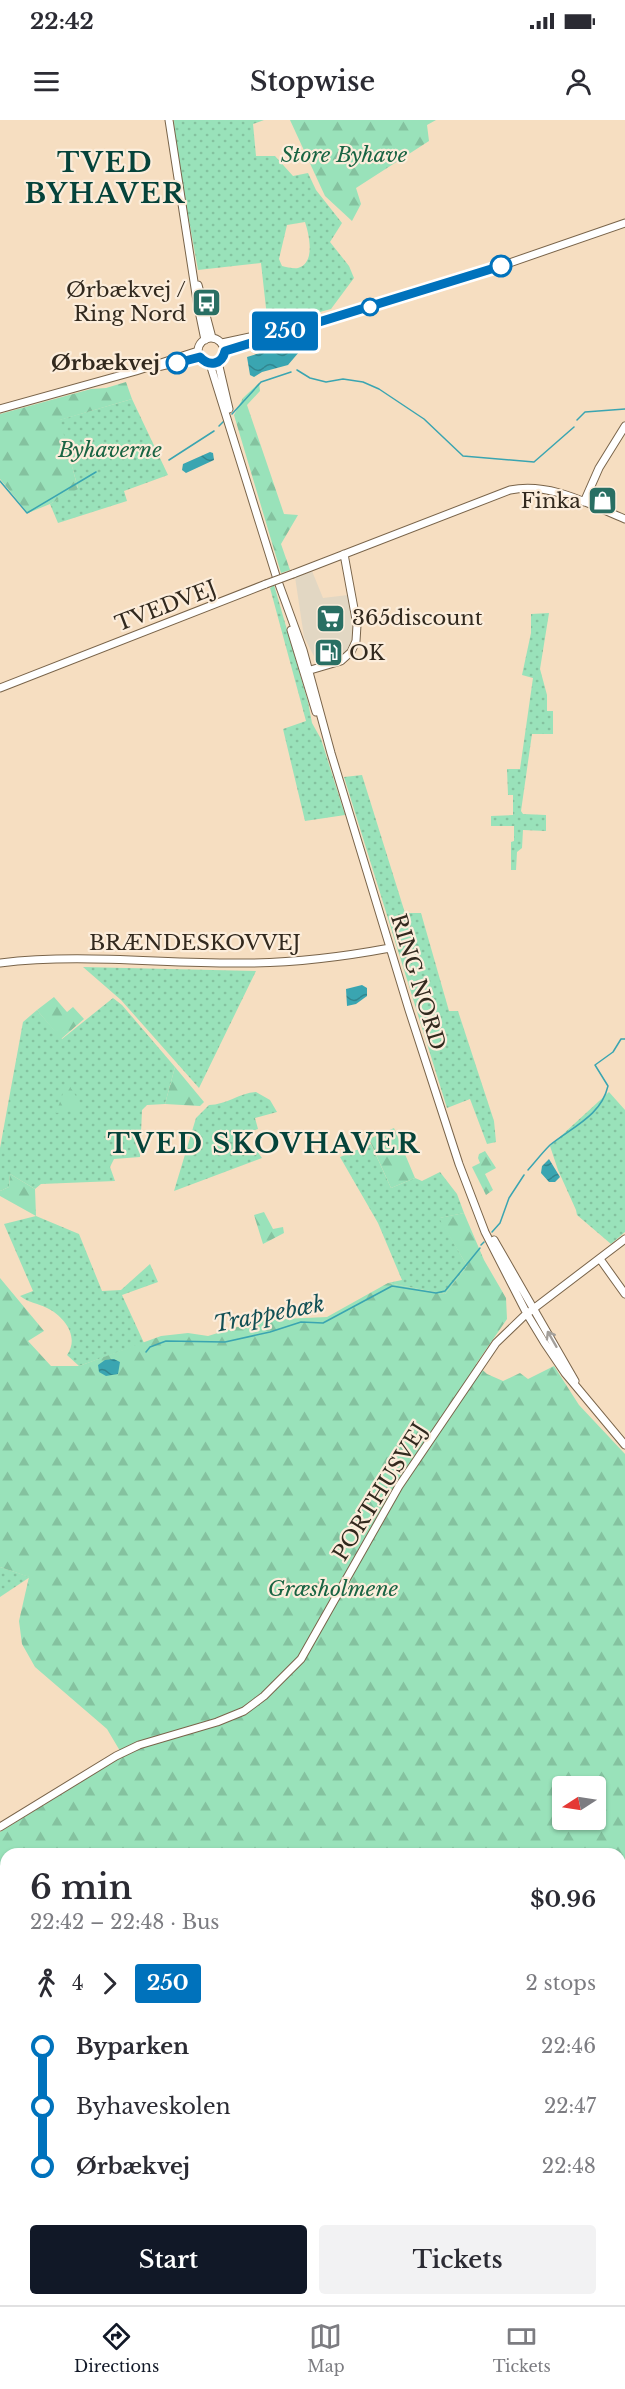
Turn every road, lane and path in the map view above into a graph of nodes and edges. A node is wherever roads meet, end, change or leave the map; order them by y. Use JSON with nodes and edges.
{"nodes":[{"id":1,"x":169,"y":120,"type":"edge"},
{"id":2,"x":625,"y":223,"type":"edge"},
{"id":3,"x":208,"y":338,"type":"junction"},
{"id":4,"x":223,"y":347,"type":"junction"},
{"id":5,"x":199,"y":354,"type":"junction"},
{"id":6,"x":218,"y":362,"type":"junction"},
{"id":7,"x":210,"y":364,"type":"junction"},
{"id":8,"x":0,"y":409,"type":"edge"},
{"id":9,"x":625,"y":426,"type":"edge"},
{"id":10,"x":234,"y":437,"type":"junction"},
{"id":11,"x":584,"y":502,"type":"junction"},
{"id":12,"x":625,"y":519,"type":"edge"},
{"id":13,"x":344,"y":554,"type":"junction"},
{"id":14,"x":306,"y":672,"type":"junction"},
{"id":15,"x":0,"y":688,"type":"edge"},
{"id":16,"x":390,"y":948,"type":"junction"},
{"id":17,"x":0,"y":963,"type":"edge"},
{"id":18,"x":481,"y":1220,"type":"junction"},
{"id":19,"x":625,"y":1239,"type":"edge"},
{"id":20,"x":496,"y":1254,"type":"junction"},
{"id":21,"x":600,"y":1259,"type":"junction"},
{"id":22,"x":625,"y":1294,"type":"edge"},
{"id":23,"x":534,"y":1309,"type":"junction"},
{"id":24,"x":526,"y":1314,"type":"junction"},
{"id":25,"x":582,"y":1393,"type":"junction"},
{"id":26,"x":625,"y":1445,"type":"edge"},
{"id":27,"x":0,"y":1827,"type":"edge"}],
"edges":[{"from":1,"to":3,"type":"street"},
{"from":2,"to":4,"type":"street"},
{"from":3,"to":4,"type":"street"},
{"from":3,"to":5,"type":"street"},
{"from":4,"to":6,"type":"street"},
{"from":5,"to":7,"type":"street"},
{"from":5,"to":8,"type":"street"},
{"from":6,"to":7,"type":"street"},
{"from":6,"to":10,"type":"street","name":"RING NORD"},
{"from":7,"to":10,"type":"street","name":"RING NORD"},
{"from":9,"to":11,"type":"street"},
{"from":10,"to":14,"type":"street","name":"RING NORD"},
{"from":11,"to":12,"type":"street","name":"TVEDVEJ"},
{"from":11,"to":13,"type":"street","name":"TVEDVEJ"},
{"from":13,"to":14,"type":"street"},
{"from":13,"to":15,"type":"street","name":"TVEDVEJ","bridge":true},
{"from":14,"to":16,"type":"street","name":"RING NORD"},
{"from":16,"to":17,"type":"street","name":"BRÆNDESKOVVEJ"},
{"from":16,"to":18,"type":"street","name":"RING NORD"},
{"from":18,"to":20,"type":"street","name":"RING NORD"},
{"from":18,"to":23,"type":"street","name":"RING NORD"},
{"from":19,"to":21,"type":"street","name":"PORTHUSVEJ"},
{"from":20,"to":23,"type":"street"},
{"from":20,"to":24,"type":"street","name":"RING NORD"},
{"from":21,"to":22,"type":"street"},
{"from":21,"to":23,"type":"street","name":"PORTHUSVEJ"},
{"from":23,"to":24,"type":"street","name":"PORTHUSVEJ"},
{"from":25,"to":23,"type":"street","name":"RING NORD","one_way":true},
{"from":24,"to":25,"type":"street","name":"RING NORD"},
{"from":24,"to":27,"type":"street","name":"PORTHUSVEJ"},
{"from":25,"to":26,"type":"street","name":"RING NORD"}]}
